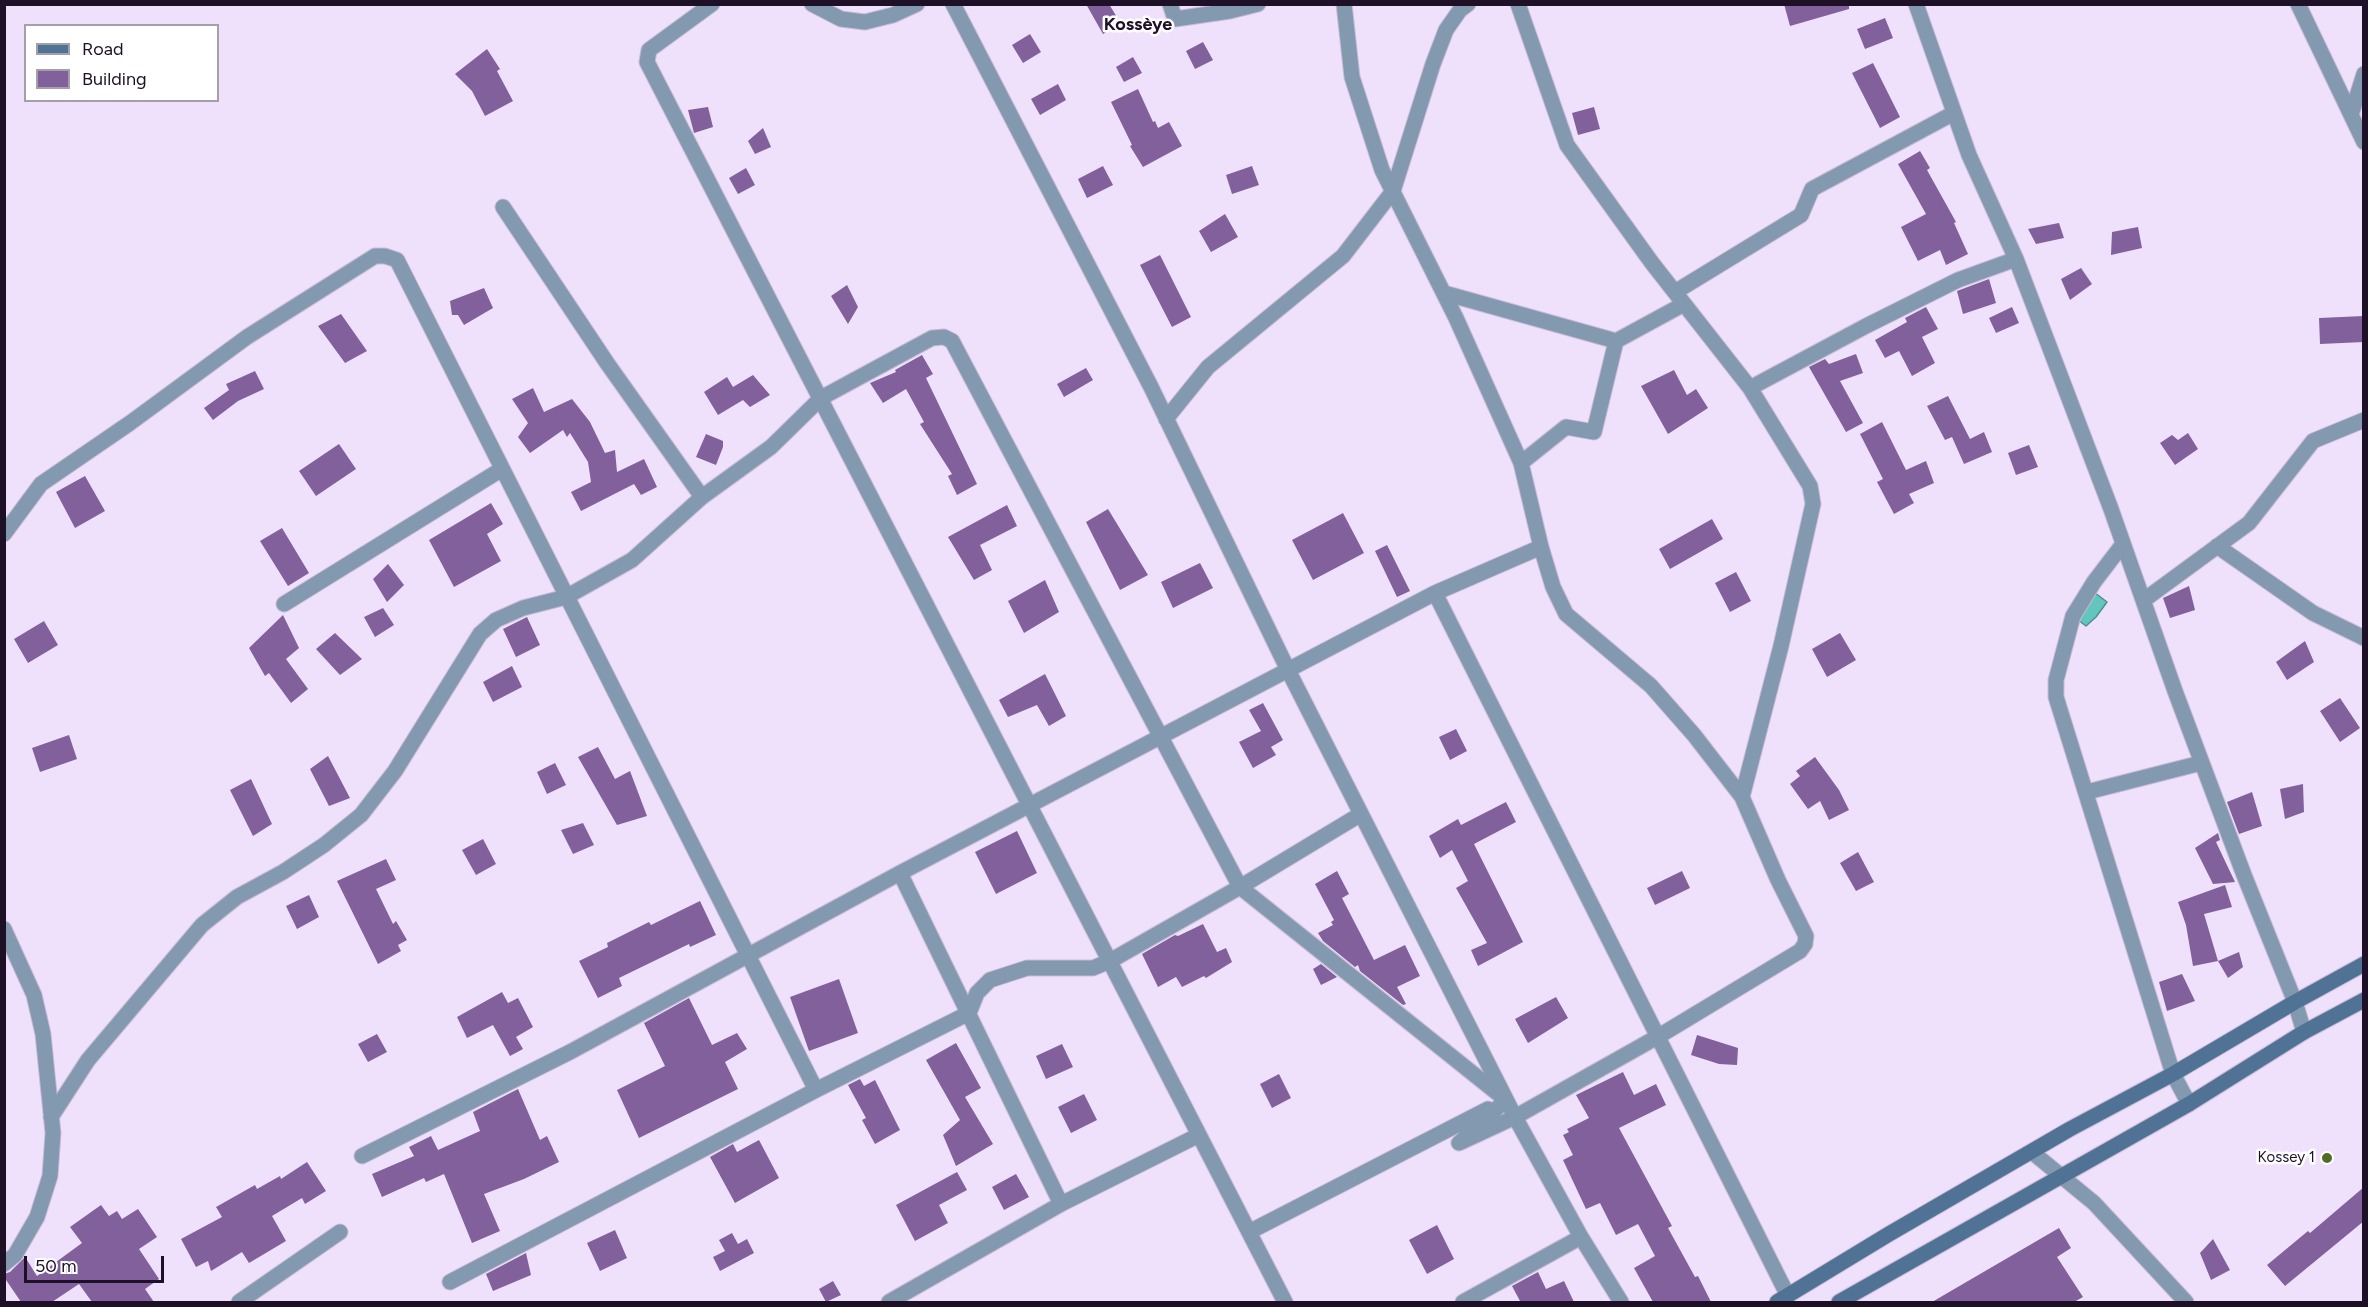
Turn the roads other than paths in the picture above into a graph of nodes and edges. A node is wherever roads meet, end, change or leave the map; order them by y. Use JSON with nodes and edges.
{"nodes":[{"id":1,"x":712,"y":4,"type":"edge"},
{"id":2,"x":812,"y":4,"type":"edge"},
{"id":3,"x":917,"y":4,"type":"edge"},
{"id":4,"x":953,"y":4,"type":"edge"},
{"id":5,"x":1170,"y":4,"type":"edge"},
{"id":6,"x":1258,"y":4,"type":"edge"},
{"id":7,"x":1344,"y":4,"type":"edge"},
{"id":8,"x":1468,"y":4,"type":"edge"},
{"id":9,"x":1518,"y":4,"type":"edge"},
{"id":10,"x":1916,"y":4,"type":"edge"},
{"id":11,"x":2298,"y":4,"type":"edge"},
{"id":12,"x":2364,"y":74,"type":"edge"},
{"id":13,"x":1954,"y":113,"type":"junction"},
{"id":14,"x":2351,"y":115,"type":"junction"},
{"id":15,"x":2364,"y":142,"type":"edge"},
{"id":16,"x":1393,"y":191,"type":"junction"},
{"id":17,"x":503,"y":207,"type":"dead end"},
{"id":18,"x":2016,"y":259,"type":"junction"},
{"id":19,"x":1444,"y":293,"type":"junction"},
{"id":20,"x":1680,"y":298,"type":"junction"},
{"id":21,"x":1616,"y":341,"type":"junction"},
{"id":22,"x":1750,"y":388,"type":"junction"},
{"id":23,"x":821,"y":398,"type":"junction"},
{"id":24,"x":1166,"y":419,"type":"junction"},
{"id":25,"x":2364,"y":420,"type":"edge"},
{"id":26,"x":1521,"y":463,"type":"junction"},
{"id":27,"x":502,"y":468,"type":"junction"},
{"id":28,"x":702,"y":497,"type":"junction"},
{"id":29,"x":4,"y":534,"type":"edge"},
{"id":30,"x":2123,"y":544,"type":"junction"},
{"id":31,"x":2217,"y":546,"type":"junction"},
{"id":32,"x":1541,"y":547,"type":"junction"},
{"id":33,"x":1435,"y":592,"type":"junction"},
{"id":34,"x":567,"y":597,"type":"junction"},
{"id":35,"x":2144,"y":600,"type":"junction"},
{"id":36,"x":284,"y":604,"type":"dead end"},
{"id":37,"x":2364,"y":638,"type":"edge"},
{"id":38,"x":1288,"y":670,"type":"junction"},
{"id":39,"x":1162,"y":736,"type":"junction"},
{"id":40,"x":2201,"y":763,"type":"junction"},
{"id":41,"x":2087,"y":792,"type":"junction"},
{"id":42,"x":1742,"y":797,"type":"junction"},
{"id":43,"x":1030,"y":805,"type":"junction"},
{"id":44,"x":1361,"y":814,"type":"junction"},
{"id":45,"x":900,"y":873,"type":"junction"},
{"id":46,"x":1240,"y":887,"type":"junction"},
{"id":47,"x":4,"y":929,"type":"edge"},
{"id":48,"x":748,"y":956,"type":"junction"},
{"id":49,"x":1110,"y":961,"type":"junction"},
{"id":50,"x":2364,"y":964,"type":"edge"},
{"id":51,"x":2364,"y":1000,"type":"edge"},
{"id":52,"x":2295,"y":1002,"type":"junction"},
{"id":53,"x":969,"y":1013,"type":"junction"},
{"id":54,"x":2304,"y":1032,"type":"junction"},
{"id":55,"x":1659,"y":1036,"type":"junction"},
{"id":56,"x":2173,"y":1074,"type":"junction"},
{"id":57,"x":816,"y":1090,"type":"junction"},
{"id":58,"x":1506,"y":1100,"type":"junction"},
{"id":59,"x":2189,"y":1104,"type":"junction"},
{"id":60,"x":51,"y":1117,"type":"junction"},
{"id":61,"x":1515,"y":1117,"type":"junction"},
{"id":62,"x":1199,"y":1135,"type":"junction"},
{"id":63,"x":2032,"y":1152,"type":"junction"},
{"id":64,"x":362,"y":1156,"type":"dead end"},
{"id":65,"x":2060,"y":1177,"type":"junction"},
{"id":66,"x":1061,"y":1204,"type":"junction"},
{"id":67,"x":340,"y":1232,"type":"dead end"},
{"id":68,"x":1249,"y":1232,"type":"junction"},
{"id":69,"x":1581,"y":1237,"type":"junction"},
{"id":70,"x":4,"y":1264,"type":"edge"},
{"id":71,"x":450,"y":1282,"type":"dead end"},
{"id":72,"x":1782,"y":1299,"type":"edge"},
{"id":73,"x":239,"y":1302,"type":"edge"},
{"id":74,"x":889,"y":1302,"type":"edge"},
{"id":75,"x":1285,"y":1302,"type":"edge"},
{"id":76,"x":1463,"y":1302,"type":"edge"},
{"id":77,"x":1622,"y":1302,"type":"edge"},
{"id":78,"x":1839,"y":1302,"type":"edge"},
{"id":79,"x":2186,"y":1302,"type":"edge"}],
"edges":[{"from":1,"to":23,"type":"street"},
{"from":2,"to":3,"type":"street"},
{"from":4,"to":24,"type":"street"},
{"from":5,"to":6,"type":"street"},
{"from":7,"to":16,"type":"street"},
{"from":8,"to":16,"type":"street"},
{"from":9,"to":20,"type":"street"},
{"from":10,"to":13,"type":"street"},
{"from":11,"to":14,"type":"street"},
{"from":12,"to":14,"type":"street"},
{"from":13,"to":18,"type":"street"},
{"from":13,"to":20,"type":"street"},
{"from":14,"to":15,"type":"street"},
{"from":16,"to":19,"type":"street"},
{"from":16,"to":24,"type":"street"},
{"from":17,"to":28,"type":"street"},
{"from":18,"to":22,"type":"street"},
{"from":18,"to":30,"type":"street"},
{"from":19,"to":21,"type":"street"},
{"from":19,"to":26,"type":"street"},
{"from":20,"to":21,"type":"street"},
{"from":20,"to":22,"type":"street"},
{"from":21,"to":26,"type":"street"},
{"from":22,"to":42,"type":"street"},
{"from":23,"to":28,"type":"street"},
{"from":23,"to":39,"type":"street"},
{"from":23,"to":43,"type":"street"},
{"from":24,"to":38,"type":"street"},
{"from":25,"to":31,"type":"street"},
{"from":26,"to":32,"type":"street"},
{"from":27,"to":29,"type":"street"},
{"from":27,"to":34,"type":"street"},
{"from":27,"to":36,"type":"street"},
{"from":28,"to":34,"type":"street"},
{"from":30,"to":35,"type":"street"},
{"from":30,"to":41,"type":"street"},
{"from":31,"to":35,"type":"street"},
{"from":31,"to":37,"type":"street"},
{"from":32,"to":33,"type":"street"},
{"from":32,"to":42,"type":"street"},
{"from":33,"to":38,"type":"street"},
{"from":33,"to":55,"type":"street"},
{"from":34,"to":48,"type":"street"},
{"from":34,"to":60,"type":"street"},
{"from":35,"to":40,"type":"street"},
{"from":38,"to":39,"type":"street"},
{"from":38,"to":44,"type":"street"},
{"from":39,"to":43,"type":"street"},
{"from":39,"to":46,"type":"street"},
{"from":40,"to":41,"type":"street"},
{"from":40,"to":52,"type":"street"},
{"from":41,"to":56,"type":"street"},
{"from":42,"to":55,"type":"street"},
{"from":43,"to":45,"type":"street"},
{"from":43,"to":49,"type":"street"},
{"from":44,"to":46,"type":"street"},
{"from":44,"to":61,"type":"street"},
{"from":45,"to":48,"type":"street"},
{"from":45,"to":53,"type":"street"},
{"from":46,"to":49,"type":"street"},
{"from":46,"to":58,"type":"street"},
{"from":47,"to":60,"type":"street"},
{"from":48,"to":57,"type":"street"},
{"from":48,"to":64,"type":"street"},
{"from":49,"to":53,"type":"street"},
{"from":49,"to":62,"type":"street"},
{"from":50,"to":52,"type":"main road"},
{"from":51,"to":54,"type":"main road"},
{"from":52,"to":54,"type":"street"},
{"from":52,"to":56,"type":"main road"},
{"from":53,"to":57,"type":"street"},
{"from":53,"to":66,"type":"street"},
{"from":54,"to":59,"type":"main road"},
{"from":55,"to":61,"type":"street"},
{"from":55,"to":72,"type":"street"},
{"from":56,"to":59,"type":"street"},
{"from":56,"to":63,"type":"main road"},
{"from":57,"to":71,"type":"street"},
{"from":58,"to":61,"type":"street"},
{"from":58,"to":68,"type":"street"},
{"from":59,"to":65,"type":"main road"},
{"from":60,"to":70,"type":"street"},
{"from":61,"to":69,"type":"street"},
{"from":62,"to":66,"type":"street"},
{"from":62,"to":68,"type":"street"},
{"from":63,"to":65,"type":"street"},
{"from":63,"to":72,"type":"main road"},
{"from":65,"to":78,"type":"main road"},
{"from":65,"to":79,"type":"street"},
{"from":66,"to":74,"type":"street"},
{"from":67,"to":73,"type":"street"},
{"from":68,"to":75,"type":"street"},
{"from":69,"to":76,"type":"street"},
{"from":69,"to":77,"type":"street"}]}
